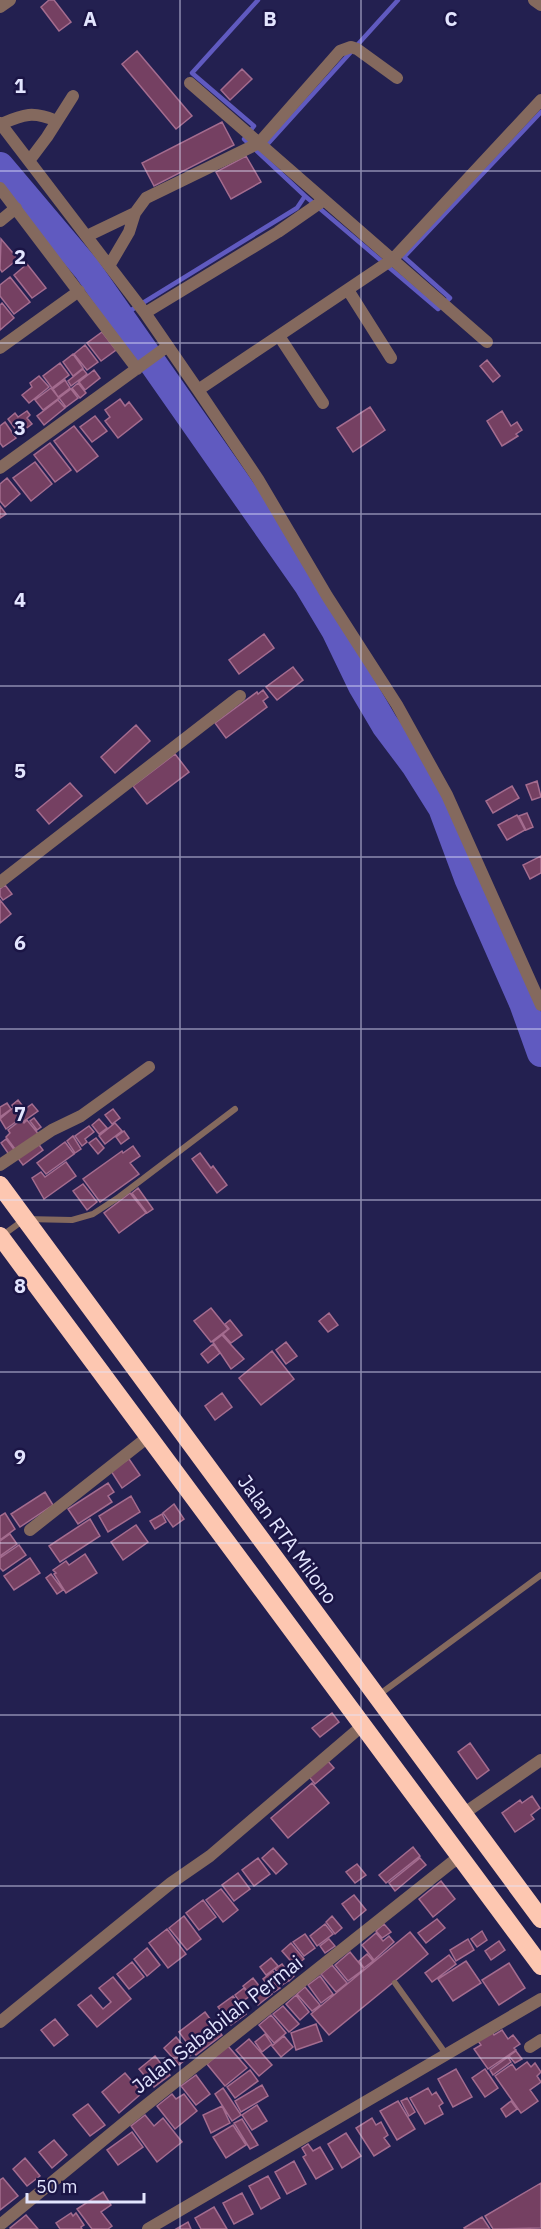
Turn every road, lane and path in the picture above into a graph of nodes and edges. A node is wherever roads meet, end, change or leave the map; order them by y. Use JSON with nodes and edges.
{"nodes":[{"id":1,"x":10,"y":0,"type":"edge"},
{"id":2,"x":534,"y":0,"type":"edge"},
{"id":3,"x":541,"y":5,"type":"edge"},
{"id":4,"x":0,"y":7,"type":"edge"},
{"id":5,"x":397,"y":78,"type":"dead end"},
{"id":6,"x":190,"y":83,"type":"dead end"},
{"id":7,"x":73,"y":96,"type":"dead end"},
{"id":8,"x":541,"y":100,"type":"edge"},
{"id":9,"x":57,"y":121,"type":"junction"},
{"id":10,"x":1,"y":124,"type":"edge"},
{"id":11,"x":259,"y":143,"type":"junction"},
{"id":12,"x":29,"y":161,"type":"junction"},
{"id":13,"x":0,"y":188,"type":"edge"},
{"id":14,"x":324,"y":200,"type":"junction"},
{"id":15,"x":16,"y":208,"type":"junction"},
{"id":16,"x":135,"y":213,"type":"junction"},
{"id":17,"x":0,"y":221,"type":"edge"},
{"id":18,"x":87,"y":236,"type":"junction"},
{"id":19,"x":393,"y":259,"type":"junction"},
{"id":20,"x":109,"y":266,"type":"junction"},
{"id":21,"x":348,"y":290,"type":"junction"},
{"id":22,"x":79,"y":291,"type":"junction"},
{"id":23,"x":145,"y":313,"type":"junction"},
{"id":24,"x":279,"y":336,"type":"junction"},
{"id":25,"x":487,"y":342,"type":"dead end"},
{"id":26,"x":168,"y":346,"type":"junction"},
{"id":27,"x":0,"y":348,"type":"edge"},
{"id":28,"x":391,"y":358,"type":"dead end"},
{"id":29,"x":139,"y":367,"type":"junction"},
{"id":30,"x":198,"y":390,"type":"junction"},
{"id":31,"x":323,"y":403,"type":"dead end"},
{"id":32,"x":0,"y":468,"type":"edge"},
{"id":33,"x":240,"y":696,"type":"dead end"},
{"id":34,"x":0,"y":882,"type":"edge"},
{"id":35,"x":541,"y":1001,"type":"edge"},
{"id":36,"x":150,"y":1067,"type":"dead end"},
{"id":37,"x":235,"y":1109,"type":"dead end"},
{"id":38,"x":0,"y":1165,"type":"edge"},
{"id":39,"x":0,"y":1185,"type":"edge"},
{"id":40,"x":25,"y":1219,"type":"junction"},
{"id":41,"x":0,"y":1236,"type":"edge"},
{"id":42,"x":148,"y":1437,"type":"junction"},
{"id":43,"x":30,"y":1530,"type":"dead end"},
{"id":44,"x":541,"y":1575,"type":"edge"},
{"id":45,"x":377,"y":1696,"type":"junction"},
{"id":46,"x":362,"y":1726,"type":"junction"},
{"id":47,"x":541,"y":1760,"type":"edge"},
{"id":48,"x":436,"y":1777,"type":"junction"},
{"id":49,"x":414,"y":1794,"type":"junction"},
{"id":50,"x":463,"y":1814,"type":"junction"},
{"id":51,"x":461,"y":1857,"type":"junction"},
{"id":52,"x":541,"y":1919,"type":"edge"},
{"id":53,"x":541,"y":1966,"type":"edge"},
{"id":54,"x":395,"y":1983,"type":"dead end"},
{"id":55,"x":541,"y":1999,"type":"edge"},
{"id":56,"x":0,"y":2022,"type":"edge"},
{"id":57,"x":541,"y":2040,"type":"edge"},
{"id":58,"x":530,"y":2047,"type":"dead end"},
{"id":59,"x":446,"y":2054,"type":"junction"},
{"id":60,"x":0,"y":2225,"type":"edge"},
{"id":61,"x":148,"y":2229,"type":"edge"}],
"edges":[{"from":1,"to":4,"type":"street"},
{"from":2,"to":3,"type":"street"},
{"from":5,"to":11,"type":"street"},
{"from":6,"to":11,"type":"street"},
{"from":7,"to":9,"type":"street"},
{"from":8,"to":19,"type":"street"},
{"from":9,"to":10,"type":"street"},
{"from":9,"to":12,"type":"street"},
{"from":10,"to":12,"type":"street"},
{"from":11,"to":14,"type":"street"},
{"from":11,"to":16,"type":"street"},
{"from":12,"to":18,"type":"street"},
{"from":13,"to":15,"type":"street"},
{"from":14,"to":19,"type":"street"},
{"from":14,"to":23,"type":"street"},
{"from":15,"to":17,"type":"street"},
{"from":15,"to":22,"type":"street"},
{"from":16,"to":18,"type":"street"},
{"from":16,"to":20,"type":"street"},
{"from":18,"to":20,"type":"street"},
{"from":19,"to":21,"type":"street"},
{"from":19,"to":25,"type":"street"},
{"from":20,"to":23,"type":"street"},
{"from":21,"to":24,"type":"street"},
{"from":21,"to":28,"type":"street"},
{"from":22,"to":27,"type":"street"},
{"from":22,"to":29,"type":"street"},
{"from":23,"to":26,"type":"street"},
{"from":24,"to":30,"type":"street"},
{"from":24,"to":31,"type":"street"},
{"from":26,"to":29,"type":"street"},
{"from":26,"to":30,"type":"street"},
{"from":29,"to":32,"type":"street"},
{"from":30,"to":35,"type":"street"},
{"from":33,"to":34,"type":"street"},
{"from":36,"to":38,"type":"street"},
{"from":37,"to":40,"type":"lane"},
{"from":39,"to":40,"type":"highway","name":"Jalan RTA Milono"},
{"from":40,"to":41,"type":"lane"},
{"from":40,"to":45,"type":"highway","name":"Jalan RTA Milono"},
{"from":41,"to":42,"type":"highway"},
{"from":42,"to":43,"type":"street"},
{"from":42,"to":46,"type":"highway"},
{"from":44,"to":45,"type":"lane"},
{"from":45,"to":48,"type":"highway","name":"Jalan RTA Milono"},
{"from":46,"to":49,"type":"highway"},
{"from":46,"to":56,"type":"street"},
{"from":47,"to":50,"type":"street"},
{"from":48,"to":49,"type":"highway"},
{"from":48,"to":50,"type":"highway","name":"Jalan RTA Milono"},
{"from":49,"to":51,"type":"highway"},
{"from":50,"to":52,"type":"highway","name":"Jalan RTA Milono"},
{"from":51,"to":53,"type":"highway"},
{"from":51,"to":60,"type":"street","name":"Jalan Sababilah Permai"},
{"from":54,"to":59,"type":"lane"},
{"from":55,"to":59,"type":"street"},
{"from":57,"to":58,"type":"street"},
{"from":59,"to":61,"type":"street"}]}
